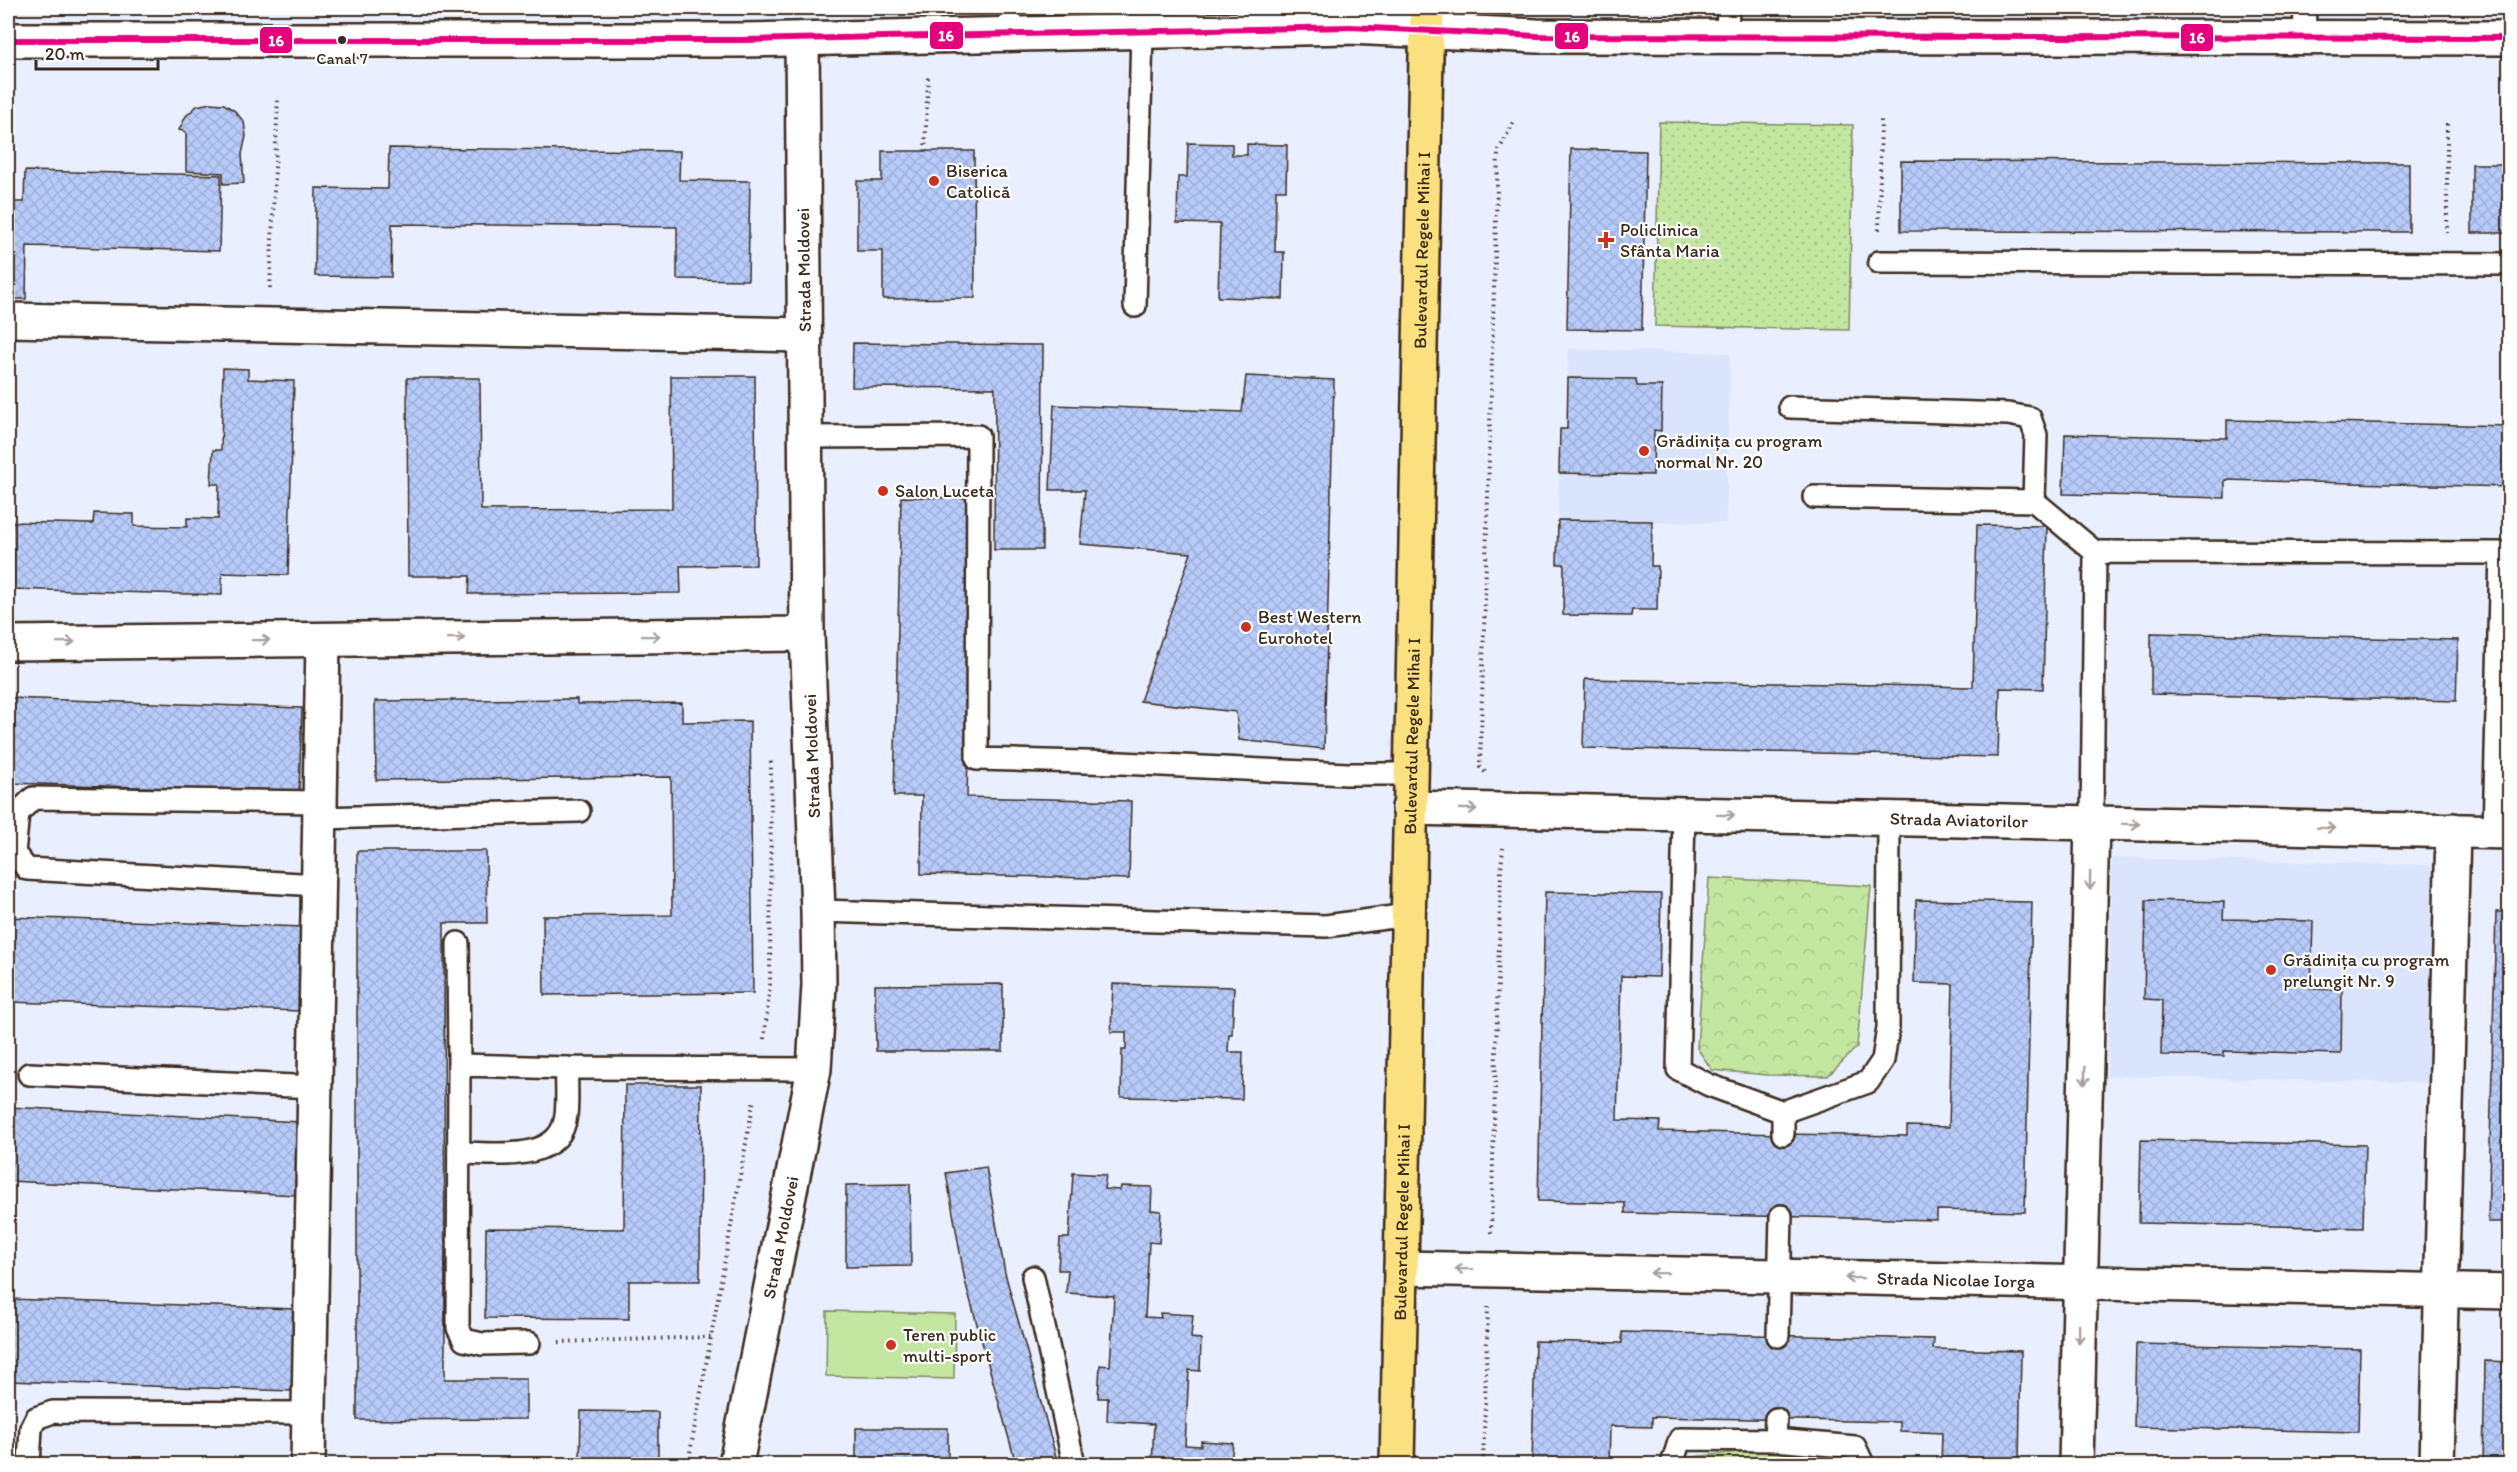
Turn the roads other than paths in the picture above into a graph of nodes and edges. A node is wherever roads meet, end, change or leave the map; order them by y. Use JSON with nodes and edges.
{"nodes":[{"id":1,"x":1426,"y":18,"type":"edge"},
{"id":2,"x":1011,"y":21,"type":"edge"},
{"id":3,"x":1727,"y":22,"type":"edge"},
{"id":4,"x":2305,"y":23,"type":"edge"},
{"id":5,"x":1142,"y":31,"type":"junction"},
{"id":6,"x":2510,"y":38,"type":"edge"},
{"id":7,"x":802,"y":39,"type":"junction"},
{"id":8,"x":8,"y":40,"type":"edge"},
{"id":9,"x":1879,"y":262,"type":"road end"},
{"id":10,"x":2510,"y":264,"type":"edge"},
{"id":11,"x":1135,"y":306,"type":"dead end"},
{"id":12,"x":8,"y":320,"type":"edge"},
{"id":13,"x":805,"y":335,"type":"junction"},
{"id":14,"x":1790,"y":407,"type":"dead end"},
{"id":15,"x":807,"y":437,"type":"junction"},
{"id":16,"x":1814,"y":497,"type":"dead end"},
{"id":17,"x":2034,"y":501,"type":"junction"},
{"id":18,"x":2505,"y":551,"type":"edge"},
{"id":19,"x":2095,"y":552,"type":"junction"},
{"id":20,"x":807,"y":634,"type":"junction"},
{"id":21,"x":323,"y":640,"type":"junction"},
{"id":22,"x":8,"y":643,"type":"edge"},
{"id":23,"x":1410,"y":774,"type":"junction"},
{"id":24,"x":1409,"y":808,"type":"junction"},
{"id":25,"x":320,"y":810,"type":"junction"},
{"id":26,"x":579,"y":811,"type":"dead end"},
{"id":27,"x":1684,"y":814,"type":"junction"},
{"id":28,"x":1889,"y":818,"type":"junction"},
{"id":29,"x":2091,"y":823,"type":"junction"},
{"id":30,"x":2453,"y":830,"type":"junction"},
{"id":31,"x":2502,"y":832,"type":"edge"},
{"id":32,"x":319,"y":885,"type":"junction"},
{"id":33,"x":818,"y":911,"type":"junction"},
{"id":34,"x":1408,"y":915,"type":"junction"},
{"id":35,"x":458,"y":943,"type":"dead end"},
{"id":36,"x":459,"y":1065,"type":"junction"},
{"id":37,"x":567,"y":1068,"type":"junction"},
{"id":38,"x":814,"y":1069,"type":"junction"},
{"id":39,"x":29,"y":1074,"type":"dead end"},
{"id":40,"x":316,"y":1087,"type":"junction"},
{"id":41,"x":1784,"y":1112,"type":"junction"},
{"id":42,"x":1783,"y":1134,"type":"dead end"},
{"id":43,"x":459,"y":1153,"type":"junction"},
{"id":44,"x":1781,"y":1216,"type":"dead end"},
{"id":45,"x":1401,"y":1268,"type":"junction"},
{"id":46,"x":1780,"y":1276,"type":"junction"},
{"id":47,"x":1033,"y":1277,"type":"dead end"},
{"id":48,"x":2080,"y":1282,"type":"junction"},
{"id":49,"x":2442,"y":1290,"type":"junction"},
{"id":50,"x":2510,"y":1292,"type":"edge"},
{"id":51,"x":1778,"y":1336,"type":"dead end"},
{"id":52,"x":529,"y":1343,"type":"road end"},
{"id":53,"x":309,"y":1413,"type":"junction"},
{"id":54,"x":1776,"y":1419,"type":"dead end"},
{"id":55,"x":1775,"y":1440,"type":"junction"},
{"id":56,"x":29,"y":1464,"type":"edge"},
{"id":57,"x":308,"y":1464,"type":"edge"},
{"id":58,"x":736,"y":1464,"type":"edge"},
{"id":59,"x":1074,"y":1464,"type":"edge"},
{"id":60,"x":1397,"y":1464,"type":"edge"},
{"id":61,"x":1672,"y":1464,"type":"edge"},
{"id":62,"x":1863,"y":1464,"type":"edge"},
{"id":63,"x":2076,"y":1464,"type":"edge"},
{"id":64,"x":2437,"y":1464,"type":"edge"}],
"edges":[{"from":1,"to":3,"type":"street"},
{"from":1,"to":5,"type":"street"},
{"from":1,"to":23,"type":"main road","name":"Bulevardul Regele Mihai I"},
{"from":2,"to":5,"type":"street"},
{"from":2,"to":7,"type":"street"},
{"from":3,"to":4,"type":"street"},
{"from":4,"to":6,"type":"street"},
{"from":5,"to":11,"type":"lane"},
{"from":7,"to":8,"type":"street"},
{"from":7,"to":13,"type":"street","name":"Strada Moldovei"},
{"from":9,"to":10,"type":"lane"},
{"from":12,"to":13,"type":"street"},
{"from":13,"to":15,"type":"street","name":"Strada Moldovei"},
{"from":14,"to":17,"type":"lane"},
{"from":15,"to":20,"type":"street","name":"Strada Moldovei"},
{"from":15,"to":23,"type":"lane"},
{"from":16,"to":17,"type":"lane"},
{"from":17,"to":19,"type":"lane"},
{"from":18,"to":19,"type":"lane"},
{"from":18,"to":31,"type":"lane"},
{"from":19,"to":29,"type":"lane"},
{"from":21,"to":20,"type":"street","one_way":true},
{"from":20,"to":33,"type":"street","name":"Strada Moldovei"},
{"from":22,"to":21,"type":"street","one_way":true},
{"from":21,"to":25,"type":"street"},
{"from":23,"to":24,"type":"main road","name":"Bulevardul Regele Mihai I"},
{"from":24,"to":27,"type":"street","name":"Strada Aviatorilor","one_way":true},
{"from":24,"to":34,"type":"main road","name":"Bulevardul Regele Mihai I"},
{"from":25,"to":26,"type":"lane"},
{"from":25,"to":32,"type":"street"},
{"from":25,"to":32,"type":"lane"},
{"from":27,"to":28,"type":"street","name":"Strada Aviatorilor","one_way":true},
{"from":27,"to":41,"type":"lane"},
{"from":28,"to":29,"type":"street","name":"Strada Aviatorilor"},
{"from":28,"to":41,"type":"lane"},
{"from":29,"to":30,"type":"street","name":"Strada Aviatorilor","one_way":true},
{"from":29,"to":48,"type":"street","one_way":true},
{"from":30,"to":31,"type":"street","name":"Strada Aviatorilor"},
{"from":30,"to":49,"type":"street"},
{"from":32,"to":40,"type":"street"},
{"from":33,"to":34,"type":"lane"},
{"from":33,"to":38,"type":"street","name":"Strada Moldovei"},
{"from":34,"to":45,"type":"main road","name":"Bulevardul Regele Mihai I"},
{"from":35,"to":36,"type":"lane"},
{"from":36,"to":37,"type":"lane"},
{"from":36,"to":43,"type":"lane"},
{"from":37,"to":38,"type":"lane"},
{"from":37,"to":43,"type":"lane"},
{"from":38,"to":58,"type":"street","name":"Strada Moldovei"},
{"from":39,"to":40,"type":"lane"},
{"from":40,"to":53,"type":"street"},
{"from":41,"to":42,"type":"lane"},
{"from":43,"to":52,"type":"lane"},
{"from":44,"to":46,"type":"lane"},
{"from":46,"to":45,"type":"street","name":"Strada Nicolae Iorga","one_way":true},
{"from":45,"to":60,"type":"main road","name":"Bulevardul Regele Mihai I"},
{"from":48,"to":46,"type":"street","name":"Strada Nicolae Iorga","one_way":true},
{"from":46,"to":51,"type":"lane"},
{"from":47,"to":59,"type":"lane"},
{"from":48,"to":49,"type":"street","name":"Strada Nicolae Iorga"},
{"from":48,"to":63,"type":"street","one_way":true},
{"from":49,"to":50,"type":"street","name":"Strada Nicolae Iorga"},
{"from":49,"to":64,"type":"street"},
{"from":53,"to":56,"type":"lane"},
{"from":53,"to":57,"type":"street"},
{"from":54,"to":55,"type":"lane"},
{"from":55,"to":61,"type":"lane"},
{"from":55,"to":62,"type":"lane"}]}
